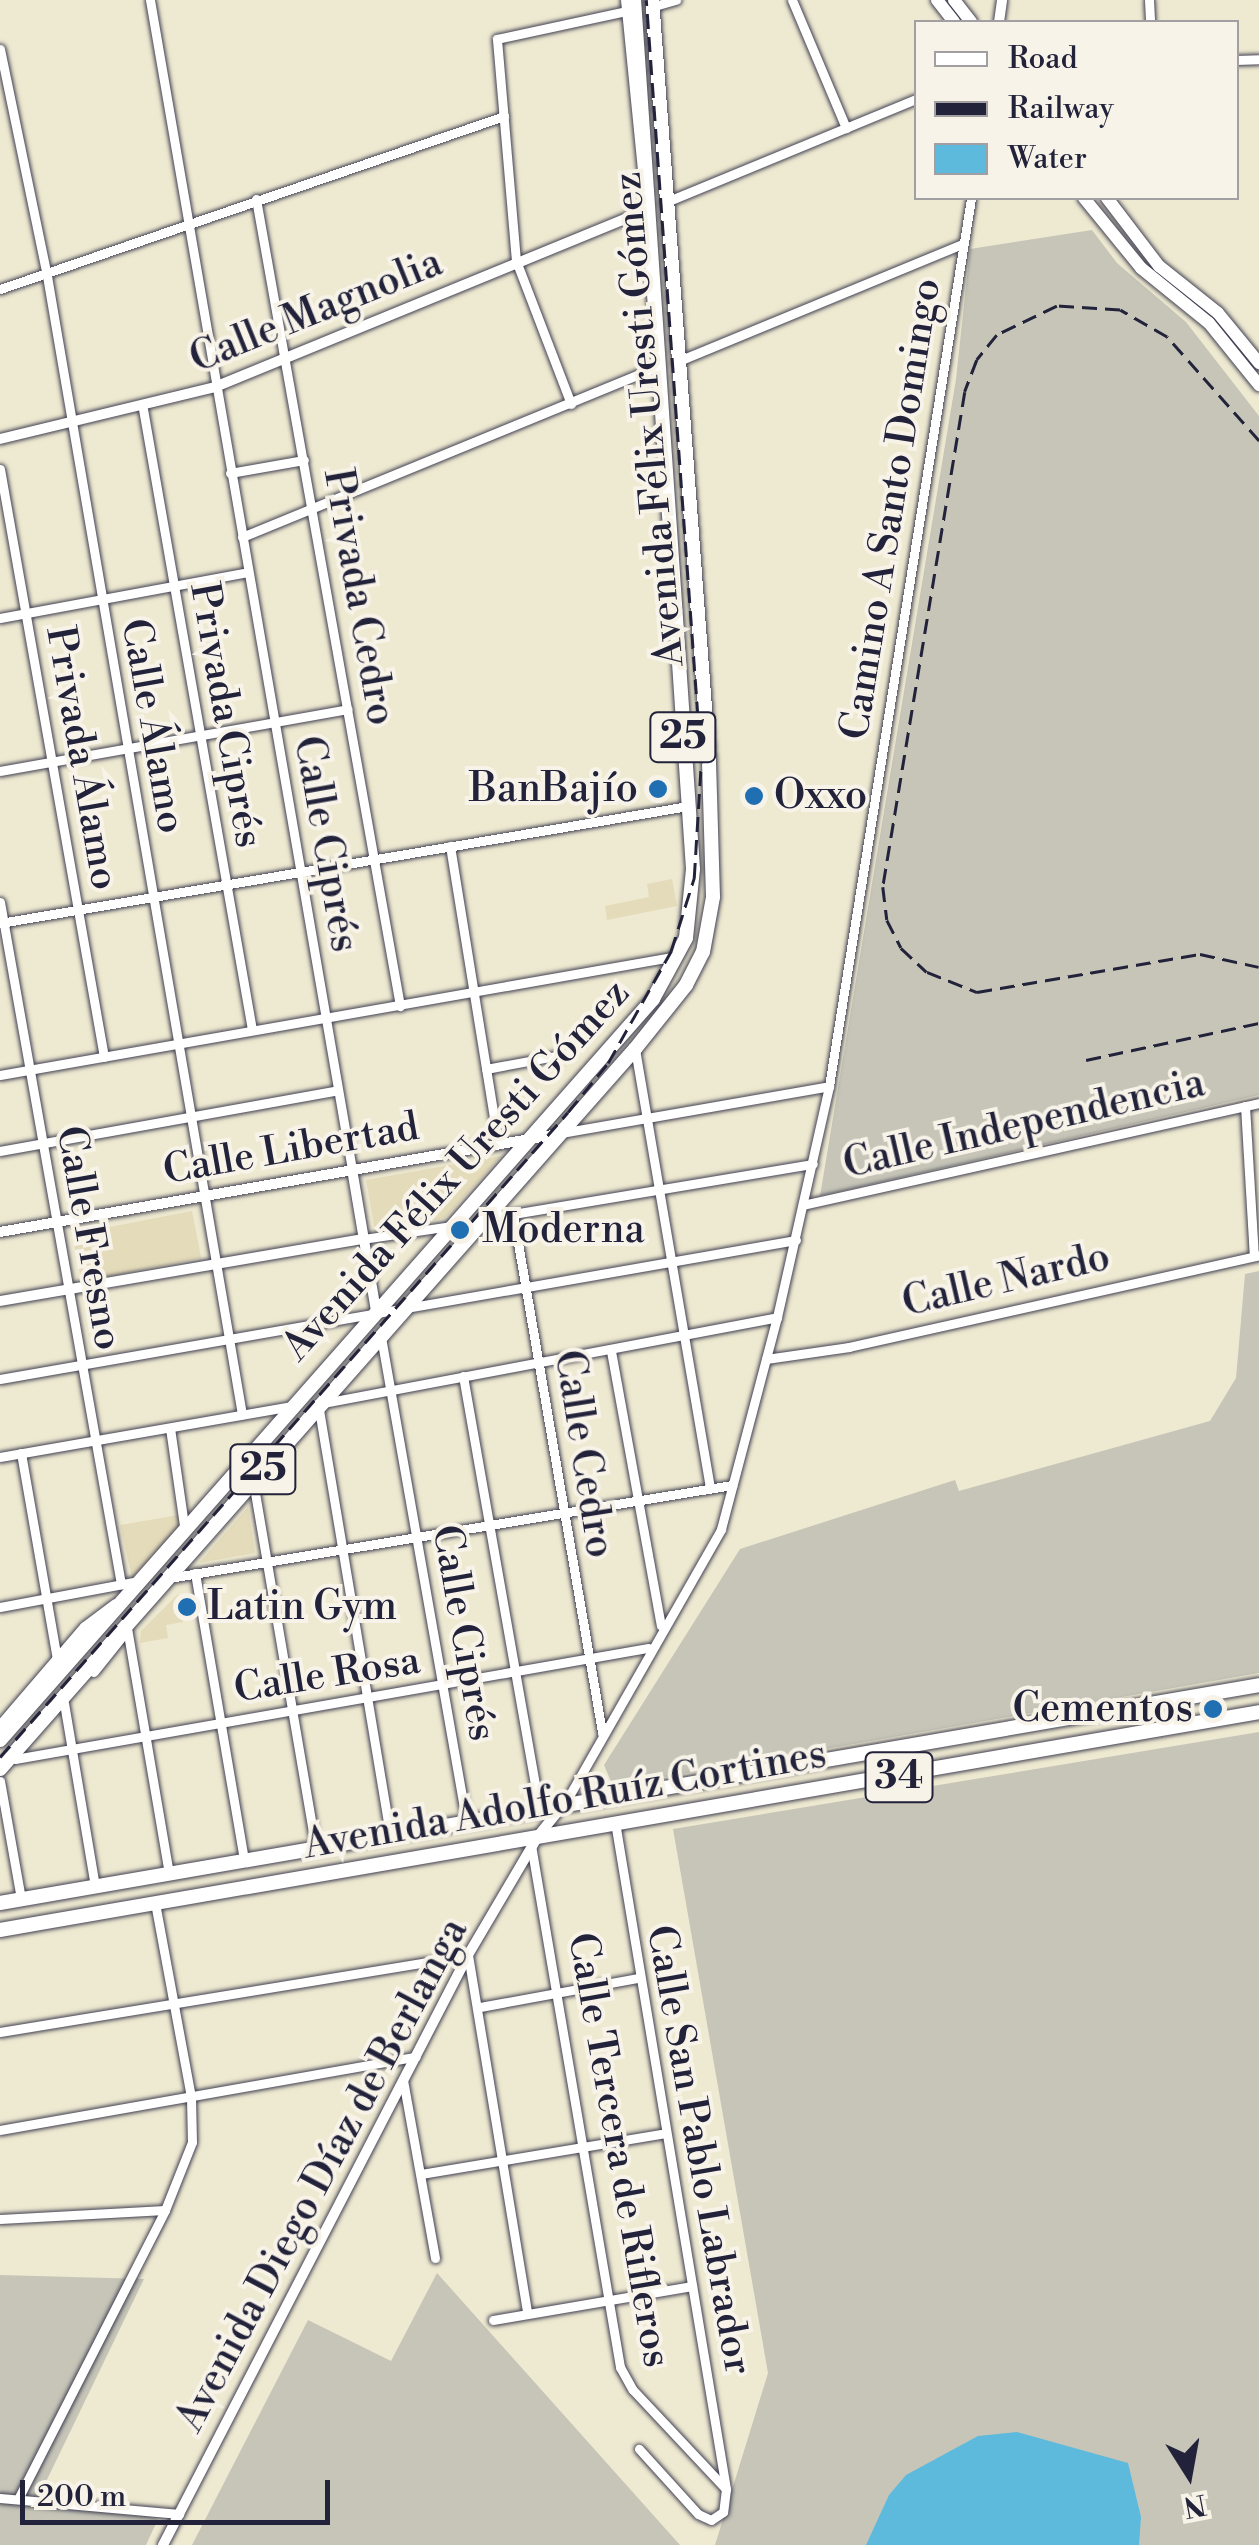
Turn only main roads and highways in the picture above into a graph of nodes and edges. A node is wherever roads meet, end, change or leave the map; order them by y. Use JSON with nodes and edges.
{"nodes":[{"id":1,"x":937,"y":0,"type":"edge"},
{"id":2,"x":954,"y":0,"type":"edge"},
{"id":3,"x":656,"y":2,"type":"edge"},
{"id":4,"x":629,"y":4,"type":"edge"},
{"id":5,"x":952,"y":20,"type":"edge"},
{"id":6,"x":970,"y":20,"type":"edge"},
{"id":7,"x":1086,"y":200,"type":"edge"},
{"id":8,"x":1108,"y":200,"type":"edge"},
{"id":9,"x":1259,"y":363,"type":"edge"},
{"id":10,"x":1259,"y":385,"type":"edge"},
{"id":11,"x":1259,"y":1684,"type":"edge"},
{"id":12,"x":1259,"y":1712,"type":"edge"},
{"id":13,"x":0,"y":1740,"type":"edge"},
{"id":14,"x":0,"y":1775,"type":"edge"},
{"id":15,"x":0,"y":1903,"type":"edge"},
{"id":16,"x":0,"y":1930,"type":"edge"}],
"edges":[{"from":1,"to":5,"type":"main road"},
{"from":2,"to":6,"type":"main road"},
{"from":3,"to":14,"type":"main road","name":"Avenida Félix Uresti Gómez","number":"25"},
{"from":4,"to":13,"type":"main road","name":"Avenida Félix Uresti Gómez","number":"25"},
{"from":7,"to":10,"type":"main road"},
{"from":8,"to":9,"type":"main road"},
{"from":11,"to":15,"type":"main road","name":"Avenida Adolfo Ruíz Cortines","number":"34"},
{"from":12,"to":16,"type":"main road","name":"Avenida Adolfo Ruíz Cortines","number":"34"}]}
